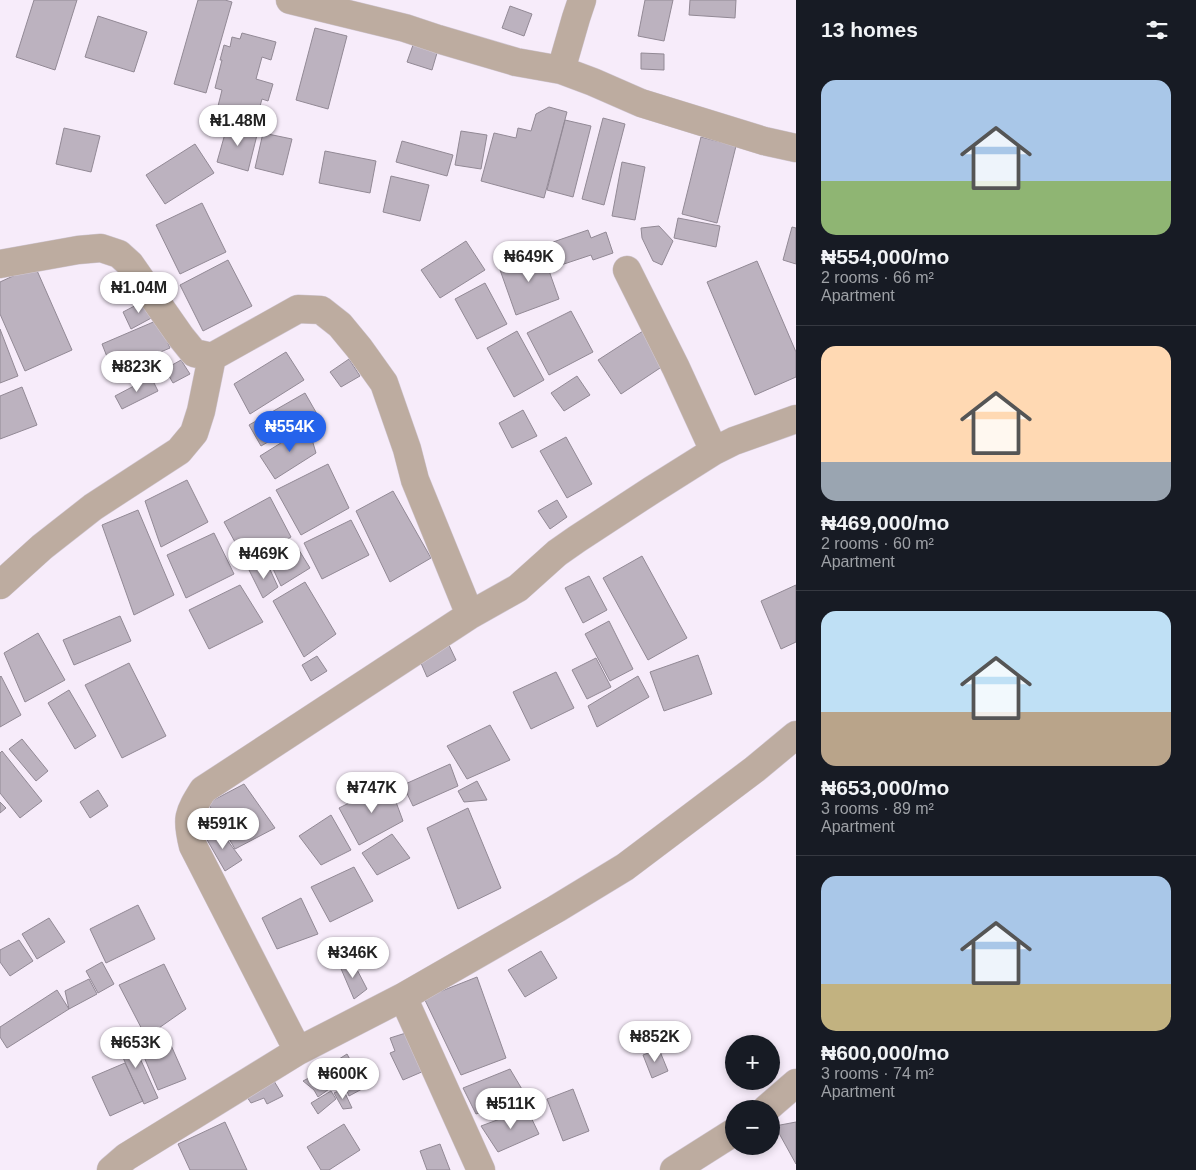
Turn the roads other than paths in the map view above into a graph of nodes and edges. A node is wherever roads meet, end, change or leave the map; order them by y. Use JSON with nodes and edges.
{"nodes":[{"id":1,"x":290,"y":0,"type":"edge"},
{"id":2,"x":582,"y":0,"type":"edge"},
{"id":3,"x":561,"y":70,"type":"junction"},
{"id":4,"x":796,"y":148,"type":"edge"},
{"id":5,"x":0,"y":264,"type":"edge"},
{"id":6,"x":627,"y":270,"type":"dead end"},
{"id":7,"x":212,"y":357,"type":"junction"},
{"id":8,"x":796,"y":419,"type":"edge"},
{"id":9,"x":714,"y":451,"type":"junction"},
{"id":10,"x":0,"y":585,"type":"edge"},
{"id":11,"x":470,"y":615,"type":"junction"},
{"id":12,"x":796,"y":735,"type":"edge"},
{"id":13,"x":403,"y":997,"type":"junction"},
{"id":14,"x":298,"y":1051,"type":"junction"},
{"id":15,"x":796,"y":1083,"type":"edge"},
{"id":16,"x":776,"y":1100,"type":"edge"},
{"id":17,"x":725,"y":1138,"type":"edge"},
{"id":18,"x":111,"y":1170,"type":"edge"},
{"id":19,"x":481,"y":1170,"type":"edge"},
{"id":20,"x":674,"y":1170,"type":"edge"}],
"edges":[{"from":1,"to":3,"type":"street"},
{"from":2,"to":3,"type":"street"},
{"from":3,"to":4,"type":"street"},
{"from":5,"to":7,"type":"street"},
{"from":6,"to":9,"type":"street"},
{"from":7,"to":10,"type":"street"},
{"from":7,"to":11,"type":"street"},
{"from":8,"to":9,"type":"street"},
{"from":9,"to":11,"type":"street"},
{"from":11,"to":14,"type":"street"},
{"from":12,"to":13,"type":"street"},
{"from":13,"to":14,"type":"street"},
{"from":13,"to":19,"type":"street"},
{"from":14,"to":18,"type":"street"},
{"from":15,"to":16,"type":"street"},
{"from":17,"to":20,"type":"street"}]}
